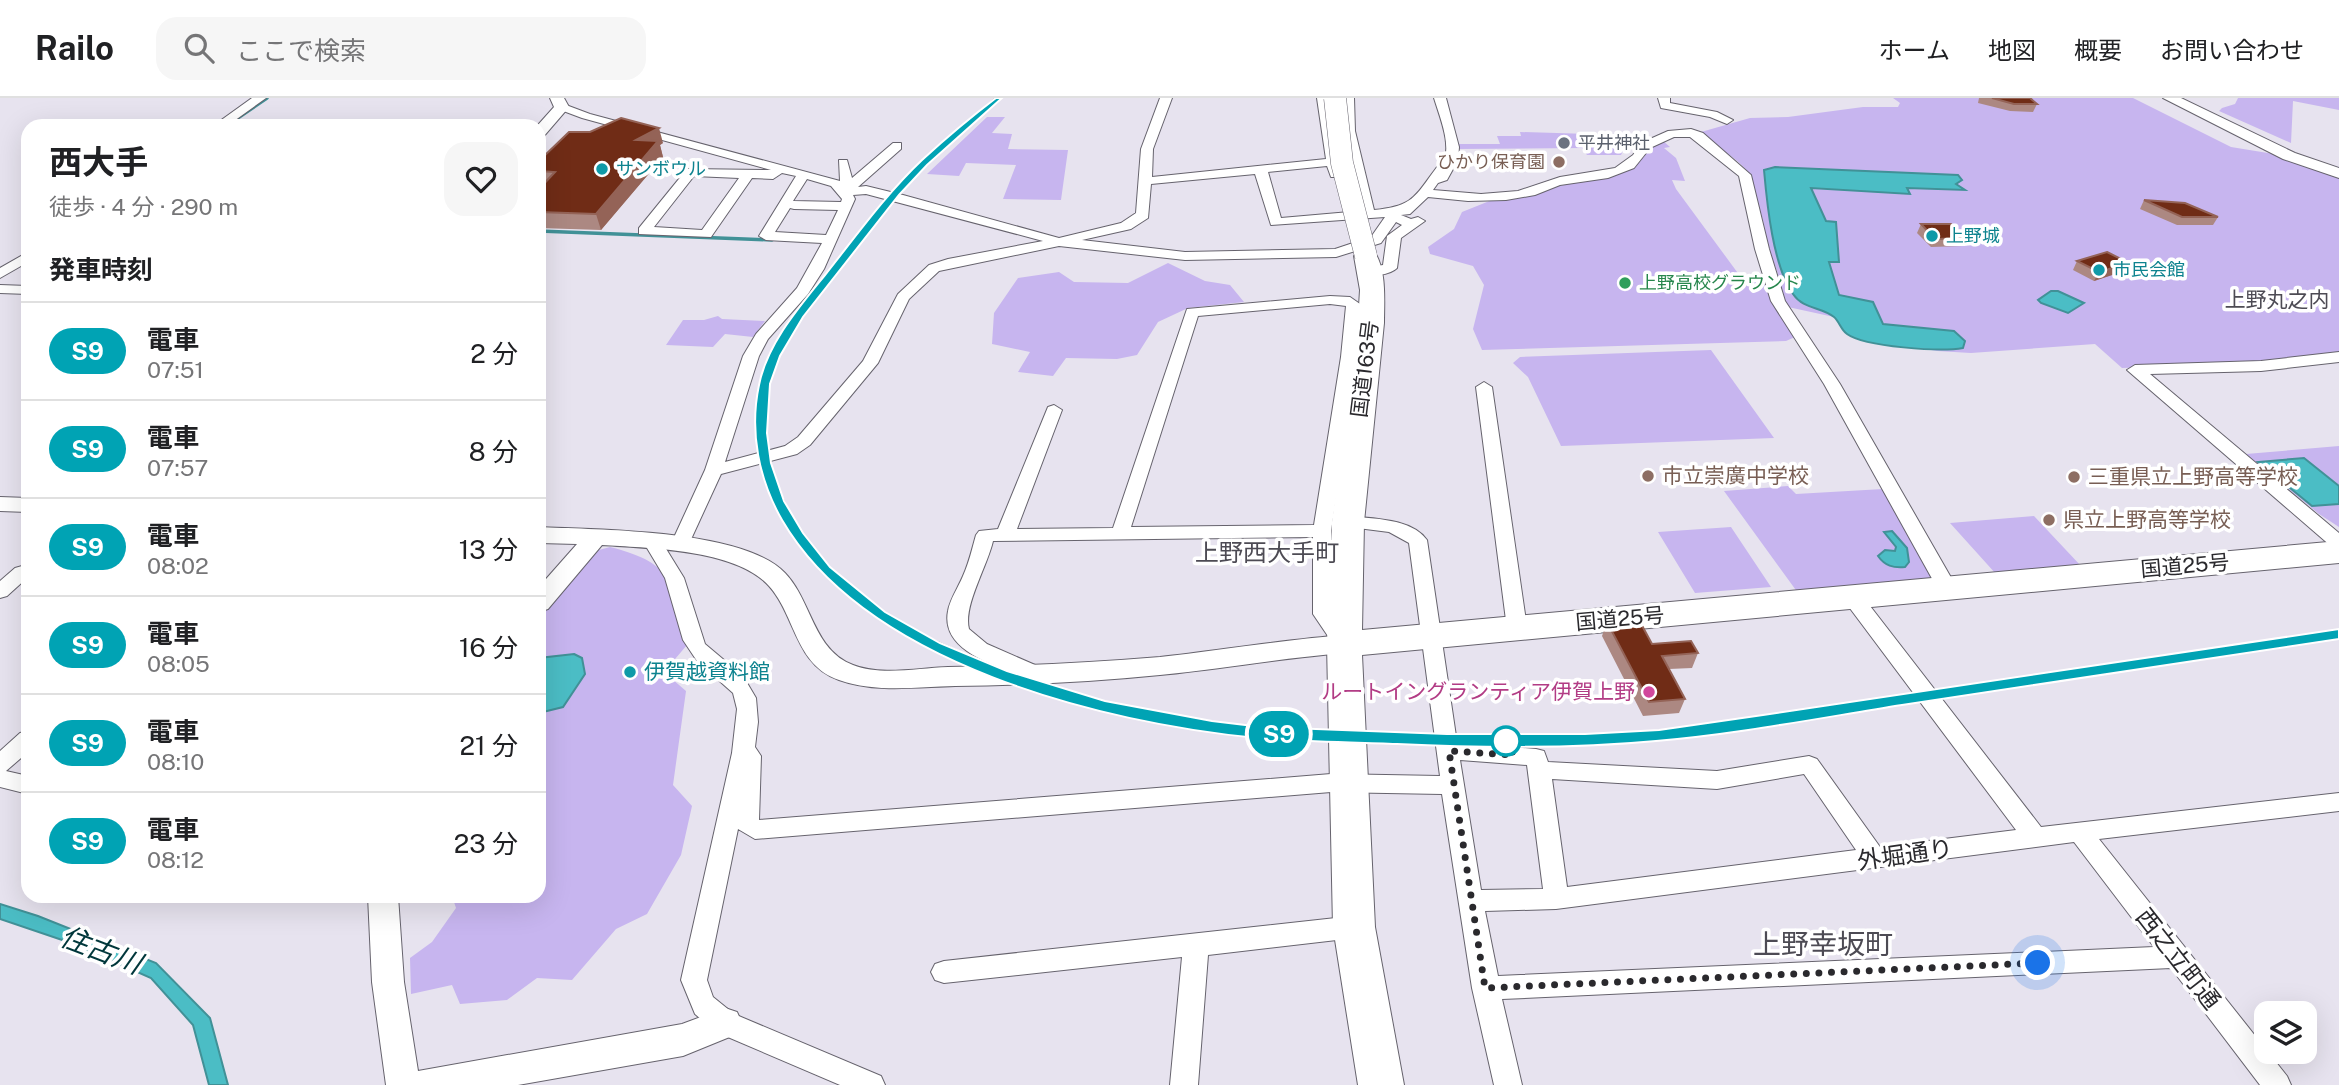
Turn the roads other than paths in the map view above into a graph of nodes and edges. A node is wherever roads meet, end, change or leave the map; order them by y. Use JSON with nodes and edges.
{"nodes":[{"id":1,"x":260,"y":98,"type":"edge"},
{"id":2,"x":1166,"y":98,"type":"edge"},
{"id":3,"x":1323,"y":98,"type":"edge"},
{"id":4,"x":1335,"y":98,"type":"edge"},
{"id":5,"x":1348,"y":98,"type":"edge"},
{"id":6,"x":1440,"y":98,"type":"edge"},
{"id":7,"x":1664,"y":98,"type":"edge"},
{"id":8,"x":2170,"y":98,"type":"edge"},
{"id":9,"x":560,"y":102,"type":"edge"},
{"id":10,"x":229,"y":119,"type":"edge"},
{"id":11,"x":546,"y":122,"type":"edge"},
{"id":12,"x":1691,"y":133,"type":"junction"},
{"id":13,"x":897,"y":146,"type":"dead end"},
{"id":14,"x":1332,"y":162,"type":"junction"},
{"id":15,"x":844,"y":163,"type":"dead end"},
{"id":16,"x":782,"y":167,"type":"junction"},
{"id":17,"x":1257,"y":169,"type":"junction"},
{"id":18,"x":1446,"y":170,"type":"junction"},
{"id":19,"x":804,"y":173,"type":"junction"},
{"id":20,"x":2339,"y":173,"type":"edge"},
{"id":21,"x":748,"y":174,"type":"junction"},
{"id":22,"x":1145,"y":181,"type":"junction"},
{"id":23,"x":845,"y":191,"type":"junction"},
{"id":24,"x":1432,"y":194,"type":"junction"},
{"id":25,"x":794,"y":205,"type":"dead end"},
{"id":26,"x":1368,"y":213,"type":"junction"},
{"id":27,"x":1344,"y":216,"type":"junction"},
{"id":28,"x":1411,"y":225,"type":"junction"},
{"id":29,"x":832,"y":239,"type":"junction"},
{"id":30,"x":1060,"y":242,"type":"junction"},
{"id":31,"x":21,"y":260,"type":"edge"},
{"id":32,"x":1368,"y":264,"type":"junction"},
{"id":33,"x":0,"y":274,"type":"edge"},
{"id":34,"x":0,"y":289,"type":"edge"},
{"id":35,"x":21,"y":290,"type":"edge"},
{"id":36,"x":2339,"y":357,"type":"edge"},
{"id":37,"x":1484,"y":387,"type":"dead end"},
{"id":38,"x":1054,"y":410,"type":"dead end"},
{"id":39,"x":714,"y":470,"type":"junction"},
{"id":40,"x":0,"y":504,"type":"edge"},
{"id":41,"x":21,"y":505,"type":"edge"},
{"id":42,"x":1335,"y":527,"type":"junction"},
{"id":43,"x":1120,"y":533,"type":"junction"},
{"id":44,"x":546,"y":535,"type":"edge"},
{"id":45,"x":1005,"y":535,"type":"junction"},
{"id":46,"x":596,"y":538,"type":"junction"},
{"id":47,"x":653,"y":544,"type":"junction"},
{"id":48,"x":680,"y":544,"type":"junction"},
{"id":49,"x":2337,"y":552,"type":"edge"},
{"id":50,"x":0,"y":570,"type":"edge"},
{"id":51,"x":21,"y":572,"type":"edge"},
{"id":52,"x":21,"y":575,"type":"edge"},
{"id":53,"x":1947,"y":588,"type":"junction"},
{"id":54,"x":0,"y":591,"type":"edge"},
{"id":55,"x":546,"y":595,"type":"edge"},
{"id":56,"x":1853,"y":598,"type":"junction"},
{"id":57,"x":1517,"y":628,"type":"junction"},
{"id":58,"x":1431,"y":634,"type":"junction"},
{"id":59,"x":1344,"y":644,"type":"junction"},
{"id":60,"x":1035,"y":673,"type":"junction"},
{"id":61,"x":21,"y":745,"type":"edge"},
{"id":62,"x":744,"y":748,"type":"junction"},
{"id":63,"x":1449,"y":751,"type":"junction"},
{"id":64,"x":0,"y":764,"type":"edge"},
{"id":65,"x":1540,"y":770,"type":"junction"},
{"id":66,"x":0,"y":778,"type":"edge"},
{"id":67,"x":21,"y":783,"type":"edge"},
{"id":68,"x":1350,"y":783,"type":"junction"},
{"id":69,"x":1454,"y":785,"type":"junction"},
{"id":70,"x":2339,"y":802,"type":"edge"},
{"id":71,"x":2080,"y":831,"type":"junction"},
{"id":72,"x":2035,"y":837,"type":"junction"},
{"id":73,"x":1875,"y":859,"type":"junction"},
{"id":74,"x":1556,"y":899,"type":"junction"},
{"id":75,"x":1470,"y":901,"type":"junction"},
{"id":76,"x":383,"y":903,"type":"edge"},
{"id":77,"x":1354,"y":928,"type":"junction"},
{"id":78,"x":1196,"y":945,"type":"junction"},
{"id":79,"x":2176,"y":957,"type":"junction"},
{"id":80,"x":944,"y":972,"type":"dead end"},
{"id":81,"x":1485,"y":988,"type":"junction"},
{"id":82,"x":725,"y":1023,"type":"junction"},
{"id":83,"x":403,"y":1085,"type":"edge"},
{"id":84,"x":425,"y":1085,"type":"edge"},
{"id":85,"x":871,"y":1085,"type":"edge"},
{"id":86,"x":1184,"y":1085,"type":"edge"},
{"id":87,"x":1381,"y":1085,"type":"edge"},
{"id":88,"x":1508,"y":1085,"type":"edge"},
{"id":89,"x":2277,"y":1085,"type":"edge"}],
"edges":[{"from":1,"to":10,"type":"street"},
{"from":2,"to":22,"type":"street"},
{"from":3,"to":14,"type":"street"},
{"from":4,"to":32,"type":"highway","name":"国道163号","bridge":true},
{"from":5,"to":26,"type":"street"},
{"from":6,"to":18,"type":"street"},
{"from":7,"to":12,"type":"street"},
{"from":8,"to":20,"type":"street"},
{"from":9,"to":11,"type":"street"},
{"from":9,"to":16,"type":"street"},
{"from":12,"to":24,"type":"street"},
{"from":12,"to":53,"type":"street"},
{"from":13,"to":23,"type":"street"},
{"from":14,"to":17,"type":"street"},
{"from":14,"to":27,"type":"street"},
{"from":15,"to":23,"type":"street"},
{"from":16,"to":19,"type":"street"},
{"from":16,"to":21,"type":"street"},
{"from":17,"to":22,"type":"street"},
{"from":17,"to":27,"type":"street"},
{"from":18,"to":24,"type":"street"},
{"from":18,"to":26,"type":"street"},
{"from":19,"to":23,"type":"street"},
{"from":19,"to":29,"type":"street"},
{"from":21,"to":21,"type":"street"},
{"from":22,"to":30,"type":"street"},
{"from":23,"to":25,"type":"street"},
{"from":23,"to":29,"type":"street"},
{"from":23,"to":30,"type":"street"},
{"from":24,"to":28,"type":"street"},
{"from":26,"to":27,"type":"street"},
{"from":28,"to":30,"type":"street"},
{"from":28,"to":32,"type":"street"},
{"from":29,"to":39,"type":"street"},
{"from":30,"to":39,"type":"street"},
{"from":31,"to":33,"type":"street"},
{"from":32,"to":42,"type":"highway","name":"国道163号"},
{"from":34,"to":35,"type":"street"},
{"from":36,"to":49,"type":"street"},
{"from":37,"to":57,"type":"street"},
{"from":38,"to":45,"type":"street"},
{"from":39,"to":48,"type":"street"},
{"from":40,"to":41,"type":"street"},
{"from":42,"to":43,"type":"street"},
{"from":42,"to":43,"type":"street"},
{"from":42,"to":58,"type":"street"},
{"from":42,"to":59,"type":"highway","name":"国道163号"},
{"from":43,"to":45,"type":"street"},
{"from":44,"to":46,"type":"street"},
{"from":45,"to":60,"type":"street"},
{"from":46,"to":47,"type":"street"},
{"from":46,"to":55,"type":"street"},
{"from":47,"to":48,"type":"street"},
{"from":47,"to":62,"type":"street"},
{"from":48,"to":60,"type":"street"},
{"from":49,"to":53,"type":"highway","name":"国道25号"},
{"from":50,"to":51,"type":"street"},
{"from":52,"to":54,"type":"street"},
{"from":53,"to":56,"type":"highway","name":"国道25号"},
{"from":56,"to":57,"type":"highway","name":"国道25号"},
{"from":56,"to":72,"type":"street"},
{"from":57,"to":58,"type":"highway","name":"国道25号"},
{"from":58,"to":59,"type":"highway","name":"国道25号"},
{"from":58,"to":63,"type":"street"},
{"from":59,"to":60,"type":"street"},
{"from":59,"to":68,"type":"highway"},
{"from":61,"to":64,"type":"street"},
{"from":62,"to":68,"type":"street"},
{"from":62,"to":82,"type":"street"},
{"from":63,"to":65,"type":"street"},
{"from":63,"to":69,"type":"street"},
{"from":65,"to":73,"type":"street"},
{"from":65,"to":74,"type":"street"},
{"from":66,"to":67,"type":"street"},
{"from":68,"to":69,"type":"street"},
{"from":68,"to":77,"type":"highway"},
{"from":69,"to":75,"type":"street"},
{"from":70,"to":71,"type":"street","name":"外堀通り"},
{"from":71,"to":72,"type":"street","name":"外堀通り"},
{"from":71,"to":79,"type":"street","name":"西之立町通"},
{"from":72,"to":73,"type":"street","name":"外堀通り"},
{"from":73,"to":74,"type":"street","name":"外堀通り"},
{"from":74,"to":75,"type":"street","name":"外堀通り"},
{"from":75,"to":81,"type":"street"},
{"from":76,"to":83,"type":"street"},
{"from":77,"to":78,"type":"street"},
{"from":77,"to":87,"type":"highway"},
{"from":78,"to":80,"type":"street"},
{"from":78,"to":86,"type":"street"},
{"from":79,"to":81,"type":"street"},
{"from":79,"to":89,"type":"street","name":"西之立町通"},
{"from":81,"to":88,"type":"street"},
{"from":82,"to":84,"type":"street"},
{"from":82,"to":85,"type":"street"}]}
